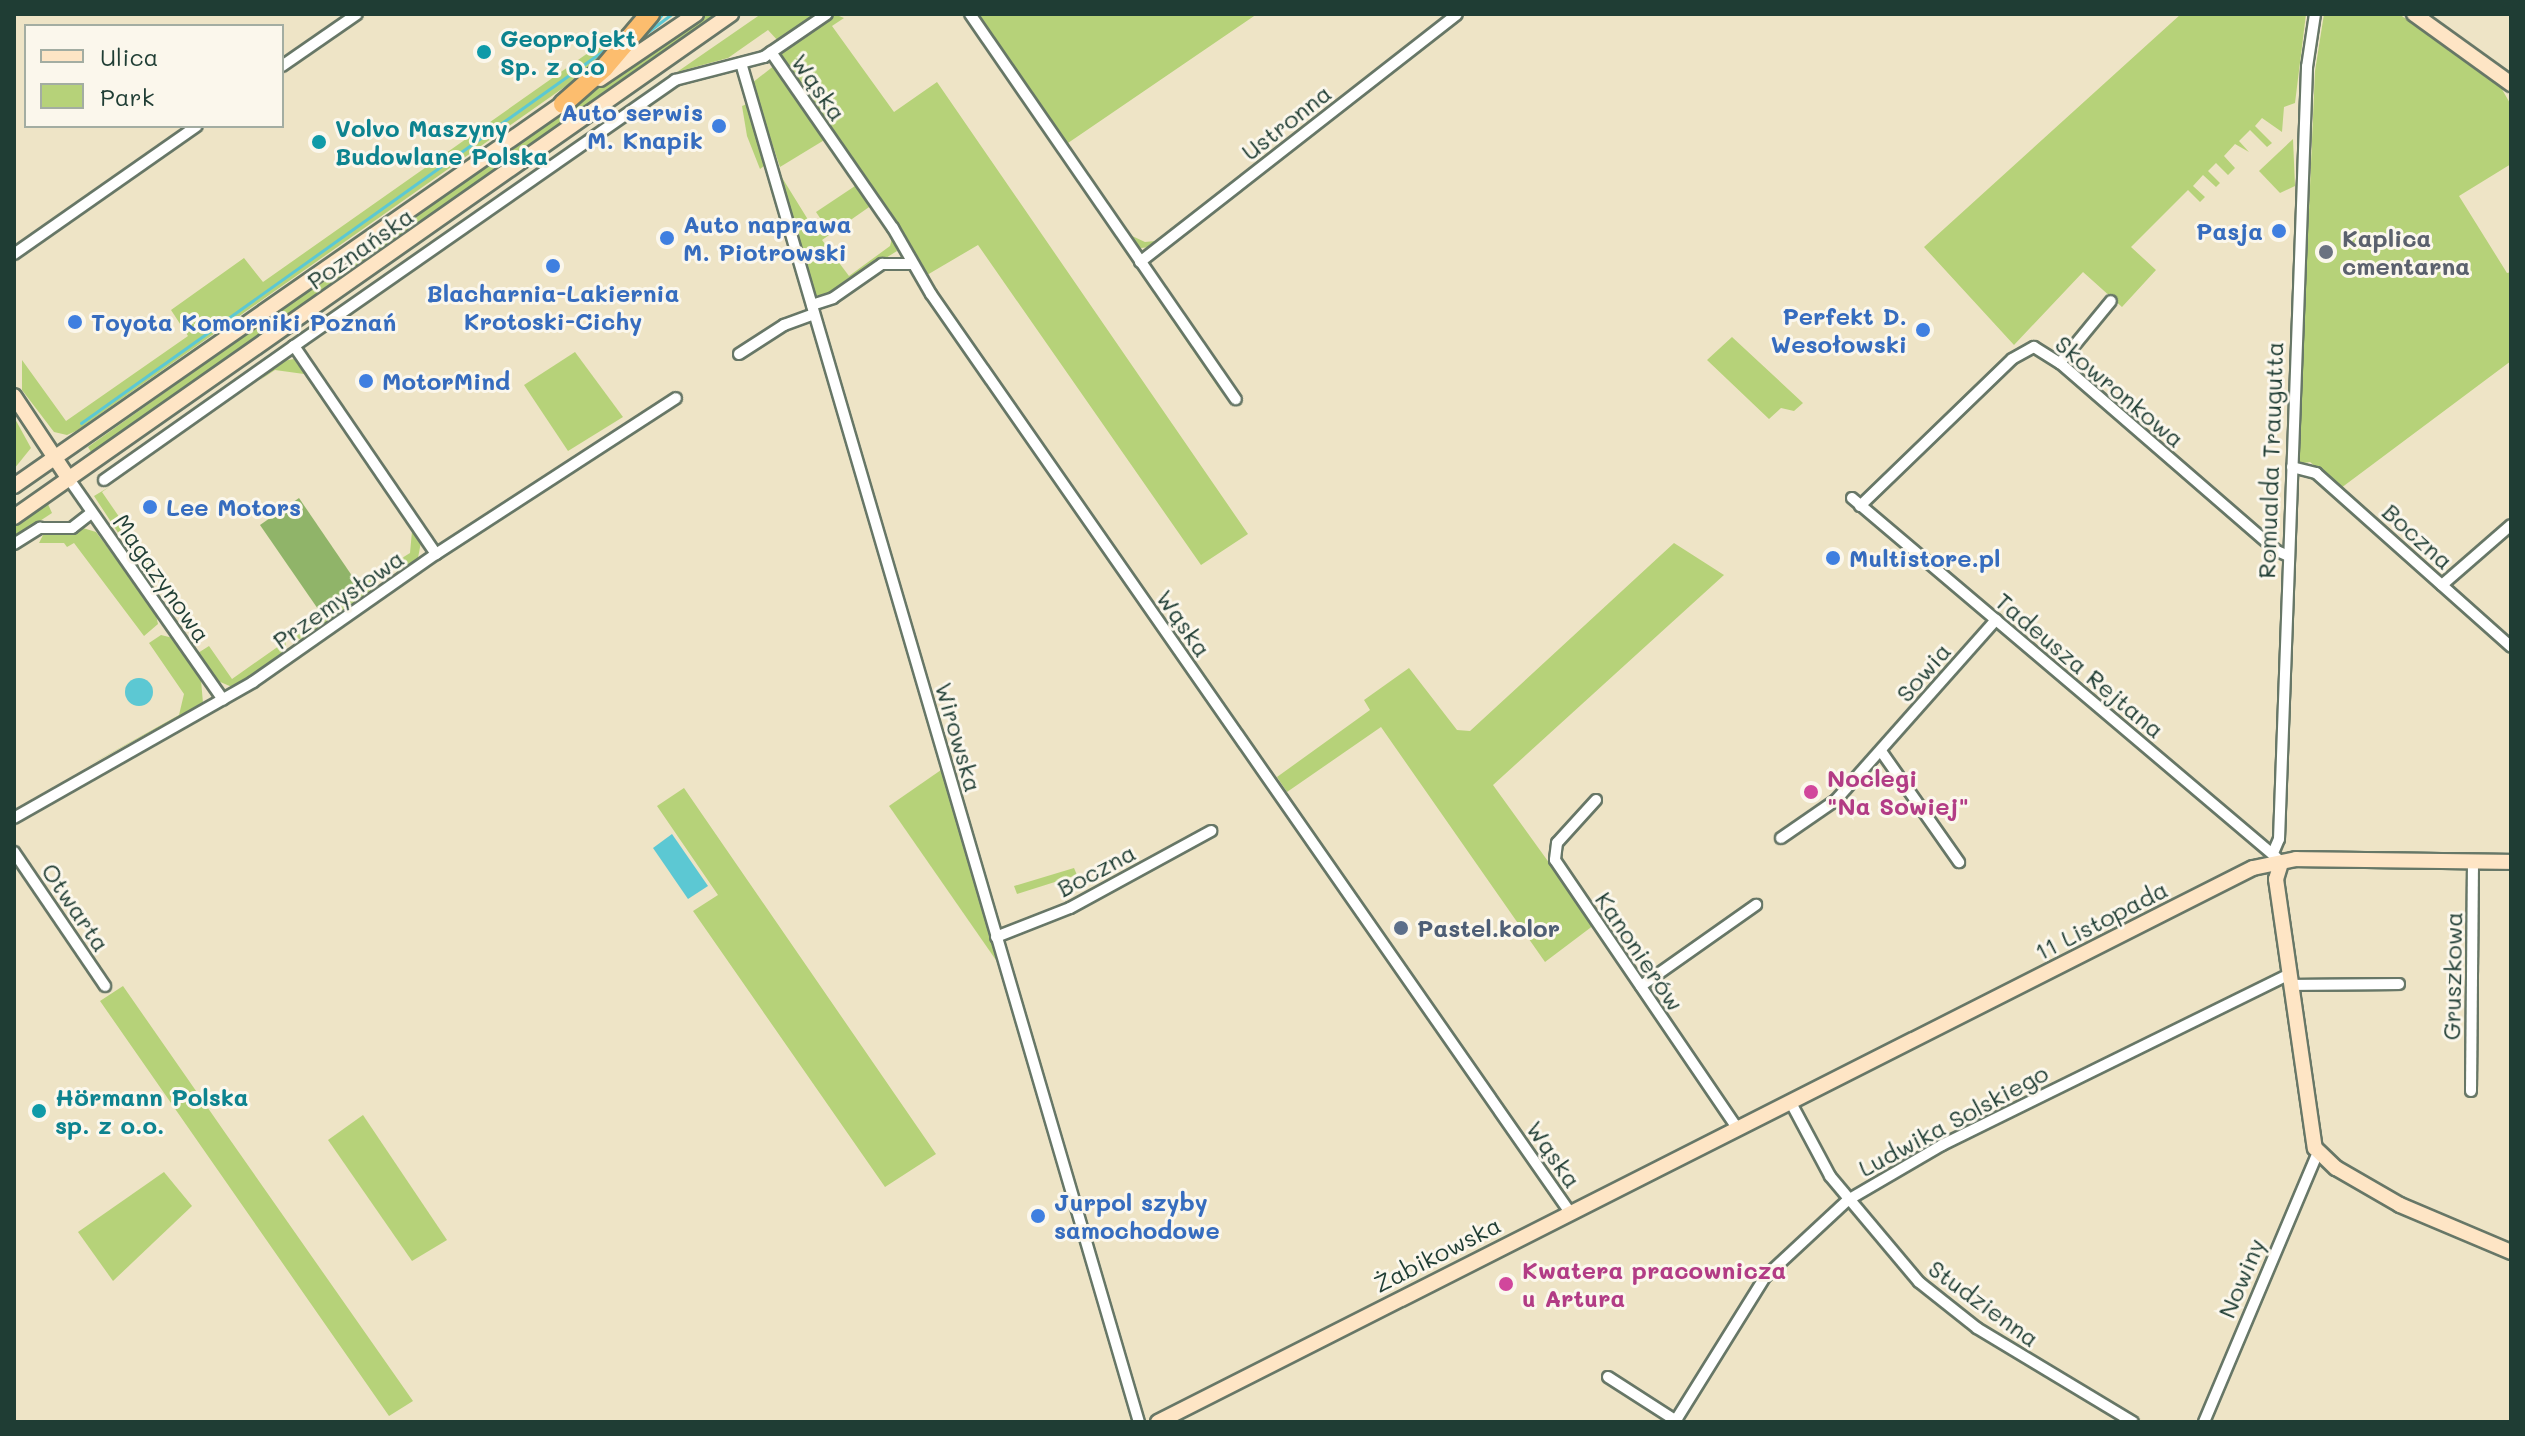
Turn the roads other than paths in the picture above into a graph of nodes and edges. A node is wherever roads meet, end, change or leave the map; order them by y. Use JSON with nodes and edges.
{"nodes":[{"id":1,"x":357,"y":14,"type":"edge"},
{"id":2,"x":650,"y":14,"type":"edge"},
{"id":3,"x":696,"y":14,"type":"edge"},
{"id":4,"x":731,"y":14,"type":"edge"},
{"id":5,"x":827,"y":14,"type":"edge"},
{"id":6,"x":970,"y":14,"type":"edge"},
{"id":7,"x":1457,"y":14,"type":"edge"},
{"id":8,"x":2315,"y":14,"type":"edge"},
{"id":9,"x":2414,"y":14,"type":"edge"},
{"id":10,"x":771,"y":52,"type":"junction"},
{"id":11,"x":741,"y":63,"type":"junction"},
{"id":12,"x":284,"y":65,"type":"edge"},
{"id":13,"x":2511,"y":84,"type":"edge"},
{"id":14,"x":563,"y":104,"type":"junction"},
{"id":15,"x":194,"y":128,"type":"edge"},
{"id":16,"x":14,"y":254,"type":"edge"},
{"id":17,"x":1140,"y":262,"type":"junction"},
{"id":18,"x":913,"y":264,"type":"junction"},
{"id":19,"x":2111,"y":301,"type":"dead end"},
{"id":20,"x":813,"y":310,"type":"junction"},
{"id":21,"x":294,"y":346,"type":"junction"},
{"id":22,"x":739,"y":354,"type":"dead end"},
{"id":23,"x":2060,"y":363,"type":"junction"},
{"id":24,"x":14,"y":396,"type":"edge"},
{"id":25,"x":676,"y":398,"type":"dead end"},
{"id":26,"x":1236,"y":399,"type":"dead end"},
{"id":27,"x":58,"y":456,"type":"junction"},
{"id":28,"x":2292,"y":467,"type":"junction"},
{"id":29,"x":69,"y":479,"type":"junction"},
{"id":30,"x":104,"y":480,"type":"dead end"},
{"id":31,"x":14,"y":486,"type":"edge"},
{"id":32,"x":1856,"y":502,"type":"joint"},
{"id":33,"x":91,"y":513,"type":"junction"},
{"id":34,"x":14,"y":517,"type":"edge"},
{"id":35,"x":2511,"y":525,"type":"edge"},
{"id":36,"x":14,"y":544,"type":"edge"},
{"id":37,"x":436,"y":554,"type":"junction"},
{"id":38,"x":2289,"y":556,"type":"junction"},
{"id":39,"x":2442,"y":585,"type":"junction"},
{"id":40,"x":1996,"y":620,"type":"junction"},
{"id":41,"x":2511,"y":647,"type":"edge"},
{"id":42,"x":223,"y":700,"type":"junction"},
{"id":43,"x":1881,"y":751,"type":"junction"},
{"id":44,"x":1596,"y":800,"type":"dead end"},
{"id":45,"x":14,"y":818,"type":"edge"},
{"id":46,"x":1211,"y":831,"type":"dead end"},
{"id":47,"x":1781,"y":838,"type":"dead end"},
{"id":48,"x":14,"y":852,"type":"edge"},
{"id":49,"x":2277,"y":858,"type":"junction"},
{"id":50,"x":1959,"y":862,"type":"dead end"},
{"id":51,"x":2473,"y":862,"type":"junction"},
{"id":52,"x":2511,"y":862,"type":"edge"},
{"id":53,"x":1756,"y":905,"type":"dead end"},
{"id":54,"x":996,"y":937,"type":"junction"},
{"id":55,"x":2289,"y":979,"type":"junction"},
{"id":56,"x":2399,"y":984,"type":"dead end"},
{"id":57,"x":105,"y":986,"type":"dead end"},
{"id":58,"x":1641,"y":986,"type":"junction"},
{"id":59,"x":2471,"y":1091,"type":"dead end"},
{"id":60,"x":1790,"y":1101,"type":"junction"},
{"id":61,"x":1737,"y":1128,"type":"junction"},
{"id":62,"x":2318,"y":1152,"type":"junction"},
{"id":63,"x":1848,"y":1200,"type":"junction"},
{"id":64,"x":1569,"y":1211,"type":"junction"},
{"id":65,"x":2511,"y":1252,"type":"edge"},
{"id":66,"x":1608,"y":1377,"type":"dead end"},
{"id":67,"x":1677,"y":1421,"type":"edge"},
{"id":68,"x":1139,"y":1422,"type":"edge"},
{"id":69,"x":1158,"y":1422,"type":"edge"},
{"id":70,"x":2133,"y":1422,"type":"edge"},
{"id":71,"x":2204,"y":1422,"type":"edge"}],
"edges":[{"from":1,"to":12,"type":"street"},
{"from":2,"to":14,"type":"highway"},
{"from":3,"to":14,"type":"street","name":"Poznańska"},
{"from":4,"to":29,"type":"street","name":"Poznańska"},
{"from":5,"to":10,"type":"street"},
{"from":6,"to":17,"type":"street"},
{"from":7,"to":17,"type":"street","name":"Ustronna"},
{"from":8,"to":28,"type":"street","name":"Romualda Traugutta"},
{"from":9,"to":13,"type":"street"},
{"from":10,"to":11,"type":"street"},
{"from":10,"to":18,"type":"street","name":"Wąska"},
{"from":11,"to":20,"type":"street","name":"Wirowska"},
{"from":11,"to":21,"type":"street"},
{"from":14,"to":27,"type":"street","name":"Poznańska"},
{"from":15,"to":16,"type":"street"},
{"from":17,"to":26,"type":"street"},
{"from":18,"to":20,"type":"street"},
{"from":18,"to":64,"type":"street","name":"Wąska"},
{"from":19,"to":23,"type":"street"},
{"from":20,"to":22,"type":"street"},
{"from":20,"to":54,"type":"street","name":"Wirowska"},
{"from":21,"to":30,"type":"street"},
{"from":21,"to":37,"type":"street"},
{"from":23,"to":32,"type":"street","name":"Skowronkowa"},
{"from":23,"to":38,"type":"street","name":"Skowronkowa"},
{"from":24,"to":27,"type":"street"},
{"from":25,"to":37,"type":"street","name":"Przemysłowa"},
{"from":27,"to":29,"type":"street"},
{"from":27,"to":31,"type":"street","name":"Poznańska"},
{"from":28,"to":38,"type":"street","name":"Romualda Traugutta"},
{"from":28,"to":39,"type":"street","name":"Boczna"},
{"from":29,"to":33,"type":"street","name":"Magazynowa"},
{"from":29,"to":34,"type":"street","name":"Poznańska"},
{"from":32,"to":40,"type":"street","name":"Tadeusza Rejtana"},
{"from":33,"to":36,"type":"street"},
{"from":33,"to":42,"type":"street","name":"Magazynowa"},
{"from":35,"to":39,"type":"street"},
{"from":37,"to":42,"type":"street","name":"Przemysłowa"},
{"from":38,"to":49,"type":"street","name":"Romualda Traugutta"},
{"from":39,"to":41,"type":"street","name":"Boczna"},
{"from":40,"to":43,"type":"street","name":"Sowia"},
{"from":40,"to":49,"type":"street","name":"Tadeusza Rejtana"},
{"from":42,"to":45,"type":"street","name":"Przemysłowa"},
{"from":43,"to":47,"type":"street","name":"Sowia"},
{"from":43,"to":50,"type":"street"},
{"from":44,"to":58,"type":"street","name":"Kanonierów"},
{"from":46,"to":54,"type":"street","name":"Boczna"},
{"from":48,"to":57,"type":"street","name":"Otwarta"},
{"from":49,"to":51,"type":"street","name":"11 Listopada"},
{"from":49,"to":55,"type":"street","name":"Romualda Traugutta"},
{"from":49,"to":60,"type":"street","name":"11 Listopada"},
{"from":51,"to":52,"type":"street","name":"11 Listopada"},
{"from":51,"to":59,"type":"street","name":"Gruszkowa"},
{"from":53,"to":58,"type":"street"},
{"from":54,"to":68,"type":"street","name":"Wirowska"},
{"from":55,"to":56,"type":"street"},
{"from":55,"to":62,"type":"street","name":"Romualda Traugutta"},
{"from":55,"to":63,"type":"street","name":"Ludwika Solskiego"},
{"from":58,"to":61,"type":"street","name":"Kanonierów"},
{"from":60,"to":61,"type":"street","name":"11 Listopada"},
{"from":60,"to":63,"type":"street","name":"Studzienna"},
{"from":61,"to":64,"type":"street","name":"Żabikowska"},
{"from":62,"to":65,"type":"street"},
{"from":62,"to":71,"type":"street","name":"Nowiny"},
{"from":63,"to":67,"type":"street","name":"Ludwika Solskiego"},
{"from":63,"to":70,"type":"street","name":"Studzienna"},
{"from":64,"to":69,"type":"street","name":"Żabikowska"},
{"from":66,"to":67,"type":"street"}]}
